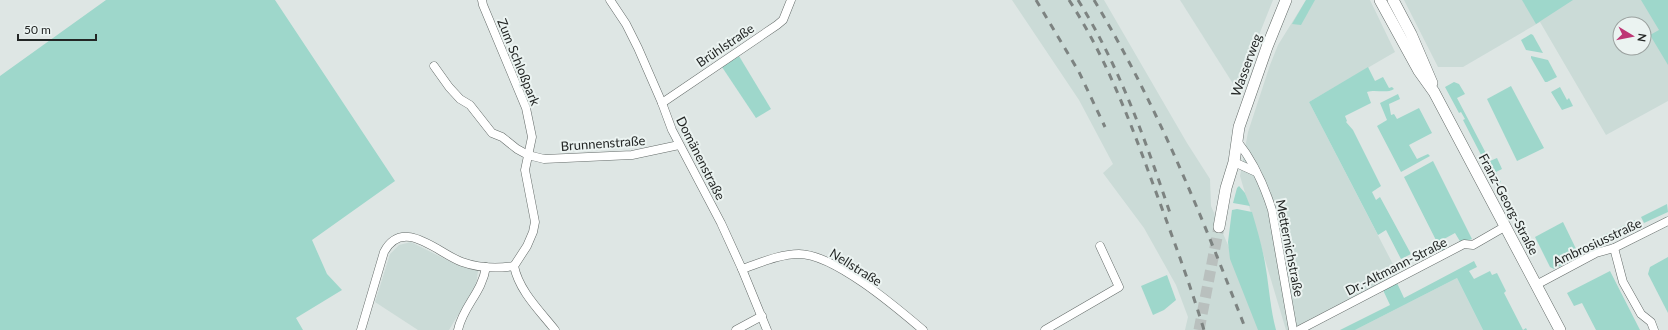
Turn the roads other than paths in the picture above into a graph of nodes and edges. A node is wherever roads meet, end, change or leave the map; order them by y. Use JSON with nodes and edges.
{"nodes":[{"id":1,"x":482,"y":0,"type":"edge"},
{"id":2,"x":610,"y":0,"type":"edge"},
{"id":3,"x":791,"y":0,"type":"edge"},
{"id":4,"x":1286,"y":0,"type":"edge"},
{"id":5,"x":1294,"y":0,"type":"edge"},
{"id":6,"x":1380,"y":0,"type":"edge"},
{"id":7,"x":1394,"y":0,"type":"edge"},
{"id":8,"x":1272,"y":34,"type":"junction"},
{"id":9,"x":434,"y":66,"type":"dead end"},
{"id":10,"x":1434,"y":92,"type":"junction"},
{"id":11,"x":662,"y":103,"type":"junction"},
{"id":12,"x":1237,"y":141,"type":"junction"},
{"id":13,"x":679,"y":145,"type":"junction"},
{"id":14,"x":528,"y":155,"type":"junction"},
{"id":15,"x":1234,"y":162,"type":"junction"},
{"id":16,"x":1256,"y":172,"type":"junction"},
{"id":17,"x":1668,"y":221,"type":"edge"},
{"id":18,"x":1506,"y":226,"type":"junction"},
{"id":19,"x":1219,"y":228,"type":"tunnel mouth"},
{"id":20,"x":1100,"y":246,"type":"dead end"},
{"id":21,"x":1614,"y":248,"type":"junction"},
{"id":22,"x":514,"y":266,"type":"junction"},
{"id":23,"x":486,"y":267,"type":"junction"},
{"id":24,"x":742,"y":269,"type":"junction"},
{"id":25,"x":1536,"y":285,"type":"junction"},
{"id":26,"x":762,"y":316,"type":"junction"},
{"id":27,"x":361,"y":330,"type":"edge"},
{"id":28,"x":458,"y":330,"type":"edge"},
{"id":29,"x":555,"y":330,"type":"edge"},
{"id":30,"x":736,"y":330,"type":"edge"},
{"id":31,"x":767,"y":330,"type":"edge"},
{"id":32,"x":923,"y":330,"type":"edge"},
{"id":33,"x":1045,"y":330,"type":"edge"},
{"id":34,"x":1293,"y":330,"type":"edge"},
{"id":35,"x":1299,"y":330,"type":"edge"},
{"id":36,"x":1560,"y":330,"type":"edge"},
{"id":37,"x":1654,"y":330,"type":"edge"}],
"edges":[{"from":1,"to":14,"type":"street","name":"Zum Schloßpark"},
{"from":2,"to":11,"type":"street","name":"Domänenstraße"},
{"from":3,"to":11,"type":"street","name":"Brühlstraße"},
{"from":4,"to":8,"type":"street","name":"Wasserweg"},
{"from":5,"to":8,"type":"street"},
{"from":6,"to":10,"type":"street","name":"Franz-Georg-Straße"},
{"from":7,"to":10,"type":"street","name":"Franz-Georg-Straße"},
{"from":8,"to":12,"type":"street","name":"Wasserweg"},
{"from":9,"to":14,"type":"street"},
{"from":10,"to":18,"type":"street","name":"Franz-Georg-Straße"},
{"from":11,"to":13,"type":"street","name":"Domänenstraße"},
{"from":12,"to":15,"type":"street","name":"Wasserweg"},
{"from":12,"to":16,"type":"street","name":"Metternichstraße"},
{"from":13,"to":14,"type":"street","name":"Brunnenstraße"},
{"from":13,"to":24,"type":"street","name":"Domänenstraße"},
{"from":14,"to":22,"type":"street","name":"Zum Schloßpark"},
{"from":15,"to":16,"type":"street"},
{"from":15,"to":19,"type":"street","name":"Wasserweg"},
{"from":16,"to":34,"type":"street","name":"Metternichstraße"},
{"from":17,"to":21,"type":"street","name":"Ambrosiusstraße"},
{"from":18,"to":25,"type":"street","name":"Franz-Georg-Straße"},
{"from":18,"to":35,"type":"street","name":"Dr.-Altmann-Straße"},
{"from":20,"to":33,"type":"street"},
{"from":21,"to":25,"type":"street","name":"Ambrosiusstraße"},
{"from":21,"to":37,"type":"street"},
{"from":22,"to":23,"type":"street"},
{"from":22,"to":29,"type":"street"},
{"from":23,"to":27,"type":"street"},
{"from":23,"to":28,"type":"street"},
{"from":24,"to":26,"type":"street","name":"Domänenstraße"},
{"from":24,"to":32,"type":"street","name":"Nellstraße"},
{"from":25,"to":36,"type":"street","name":"Franz-Georg-Straße"},
{"from":26,"to":30,"type":"street"},
{"from":26,"to":31,"type":"street","name":"Domänenstraße"}]}
